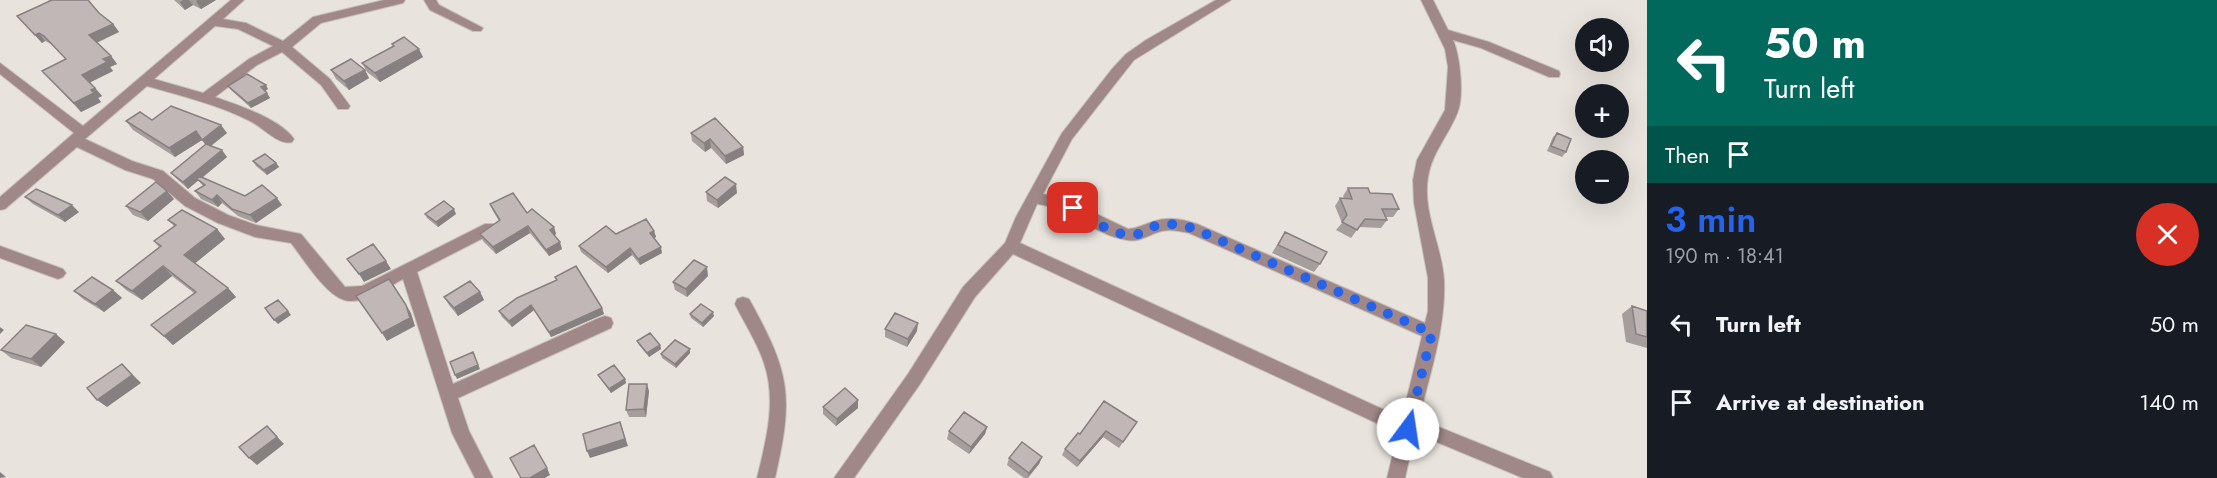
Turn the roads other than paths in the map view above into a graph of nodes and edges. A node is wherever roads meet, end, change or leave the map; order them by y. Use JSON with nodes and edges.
{"nodes":[{"id":1,"x":238,"y":0,"type":"edge"},
{"id":2,"x":399,"y":0,"type":"edge"},
{"id":3,"x":430,"y":0,"type":"edge"},
{"id":4,"x":1225,"y":0,"type":"edge"},
{"id":5,"x":1427,"y":0,"type":"edge"},
{"id":6,"x":214,"y":22,"type":"junction"},
{"id":7,"x":477,"y":28,"type":"dead end"},
{"id":8,"x":1443,"y":33,"type":"junction"},
{"id":9,"x":281,"y":46,"type":"junction"},
{"id":10,"x":0,"y":66,"type":"edge"},
{"id":11,"x":1554,"y":75,"type":"dead end"},
{"id":12,"x":145,"y":81,"type":"junction"},
{"id":13,"x":205,"y":98,"type":"junction"},
{"id":14,"x":343,"y":105,"type":"dead end"},
{"id":15,"x":79,"y":136,"type":"junction"},
{"id":16,"x":287,"y":139,"type":"dead end"},
{"id":17,"x":1034,"y":198,"type":"junction"},
{"id":18,"x":0,"y":205,"type":"edge"},
{"id":19,"x":490,"y":228,"type":"edge"},
{"id":20,"x":1011,"y":246,"type":"junction"},
{"id":21,"x":0,"y":252,"type":"edge"},
{"id":22,"x":408,"y":270,"type":"junction"},
{"id":23,"x":58,"y":273,"type":"dead end"},
{"id":24,"x":743,"y":304,"type":"dead end"},
{"id":25,"x":605,"y":323,"type":"dead end"},
{"id":26,"x":1432,"y":333,"type":"junction"},
{"id":27,"x":448,"y":394,"type":"junction"},
{"id":28,"x":1409,"y":426,"type":"junction"},
{"id":29,"x":484,"y":478,"type":"edge"},
{"id":30,"x":766,"y":478,"type":"edge"},
{"id":31,"x":843,"y":478,"type":"edge"},
{"id":32,"x":1396,"y":478,"type":"edge"},
{"id":33,"x":1544,"y":478,"type":"edge"}],
"edges":[{"from":1,"to":6,"type":"street"},
{"from":2,"to":9,"type":"street"},
{"from":3,"to":7,"type":"street"},
{"from":4,"to":17,"type":"street"},
{"from":5,"to":8,"type":"street"},
{"from":6,"to":9,"type":"street"},
{"from":6,"to":12,"type":"street"},
{"from":8,"to":11,"type":"street"},
{"from":8,"to":26,"type":"street"},
{"from":9,"to":13,"type":"street"},
{"from":9,"to":14,"type":"street"},
{"from":10,"to":15,"type":"street"},
{"from":12,"to":13,"type":"street"},
{"from":12,"to":15,"type":"street"},
{"from":13,"to":16,"type":"street"},
{"from":15,"to":18,"type":"street"},
{"from":15,"to":22,"type":"street"},
{"from":17,"to":20,"type":"street"},
{"from":17,"to":26,"type":"street"},
{"from":19,"to":22,"type":"street"},
{"from":20,"to":28,"type":"street"},
{"from":20,"to":31,"type":"street"},
{"from":21,"to":23,"type":"street"},
{"from":22,"to":27,"type":"street"},
{"from":24,"to":30,"type":"street"},
{"from":25,"to":27,"type":"street"},
{"from":26,"to":28,"type":"street"},
{"from":27,"to":29,"type":"street"},
{"from":28,"to":32,"type":"street"},
{"from":28,"to":33,"type":"street"}]}
